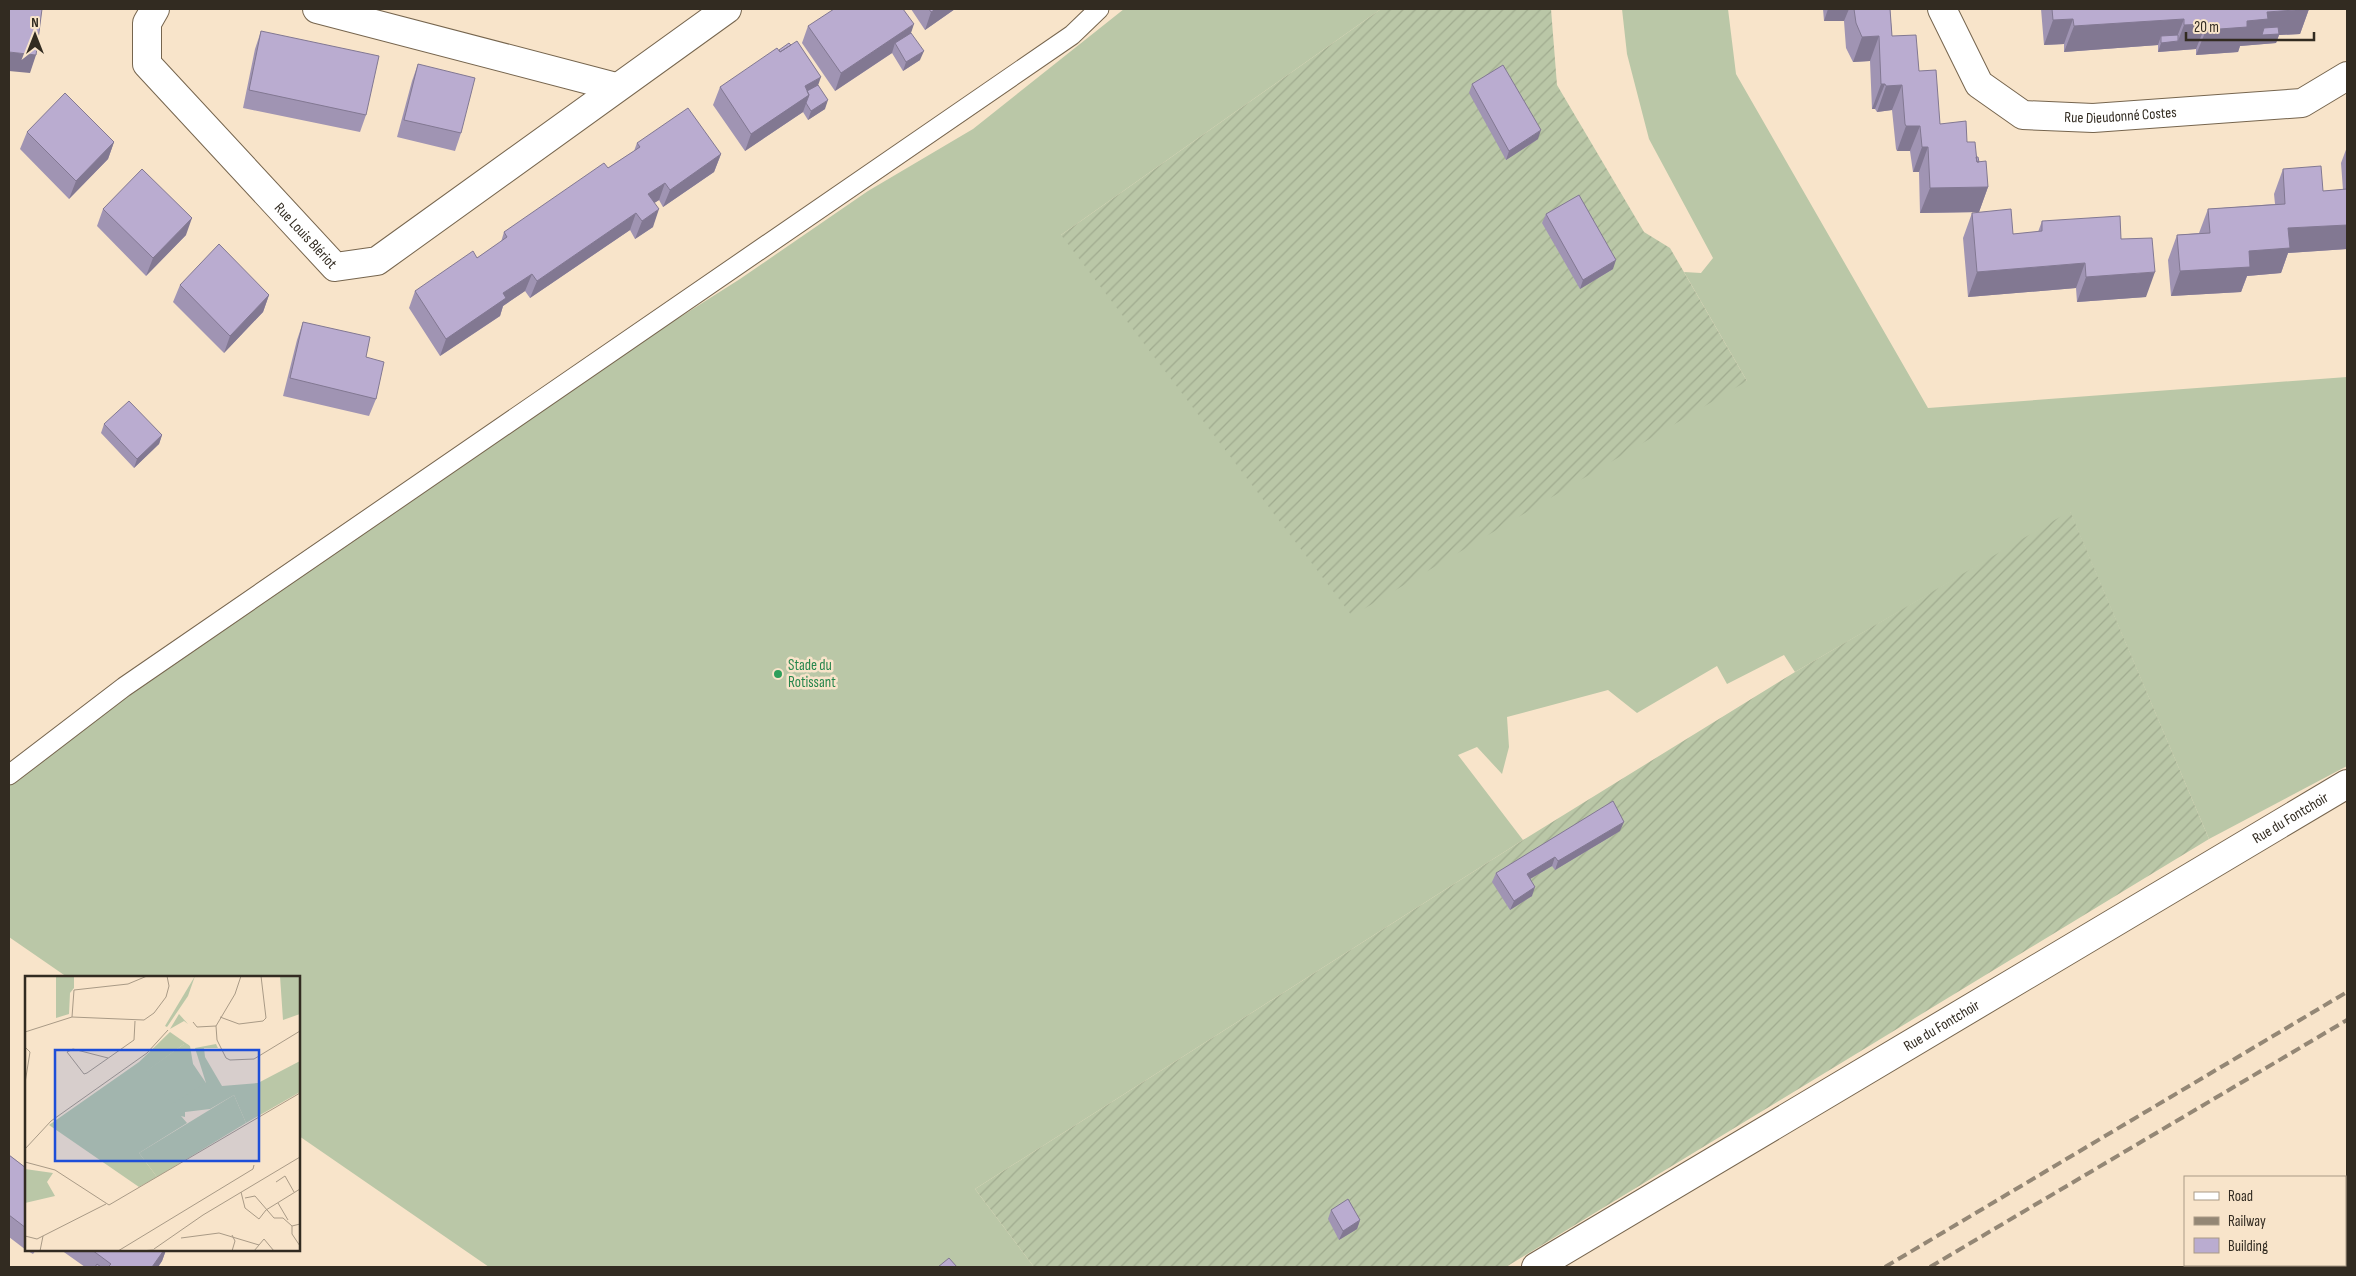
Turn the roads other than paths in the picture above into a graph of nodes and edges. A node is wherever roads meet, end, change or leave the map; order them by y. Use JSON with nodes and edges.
{"nodes":[{"id":1,"x":155,"y":9,"type":"edge"},
{"id":2,"x":317,"y":9,"type":"edge"},
{"id":3,"x":728,"y":9,"type":"edge"},
{"id":4,"x":1098,"y":9,"type":"edge"},
{"id":5,"x":1942,"y":9,"type":"edge"},
{"id":6,"x":2347,"y":76,"type":"edge"},
{"id":7,"x":616,"y":87,"type":"junction"},
{"id":8,"x":9,"y":775,"type":"edge"},
{"id":9,"x":2347,"y":784,"type":"edge"},
{"id":10,"x":1536,"y":1267,"type":"edge"}],
"edges":[{"from":1,"to":7,"type":"street","name":"Rue Louis Blériot"},
{"from":2,"to":7,"type":"street"},
{"from":3,"to":7,"type":"street","name":"Rue Louis Blériot"},
{"from":4,"to":8,"type":"lane"},
{"from":5,"to":6,"type":"street","name":"Rue Dieudonné Costes"},
{"from":9,"to":10,"type":"street","name":"Rue du Fontchoir"}]}
